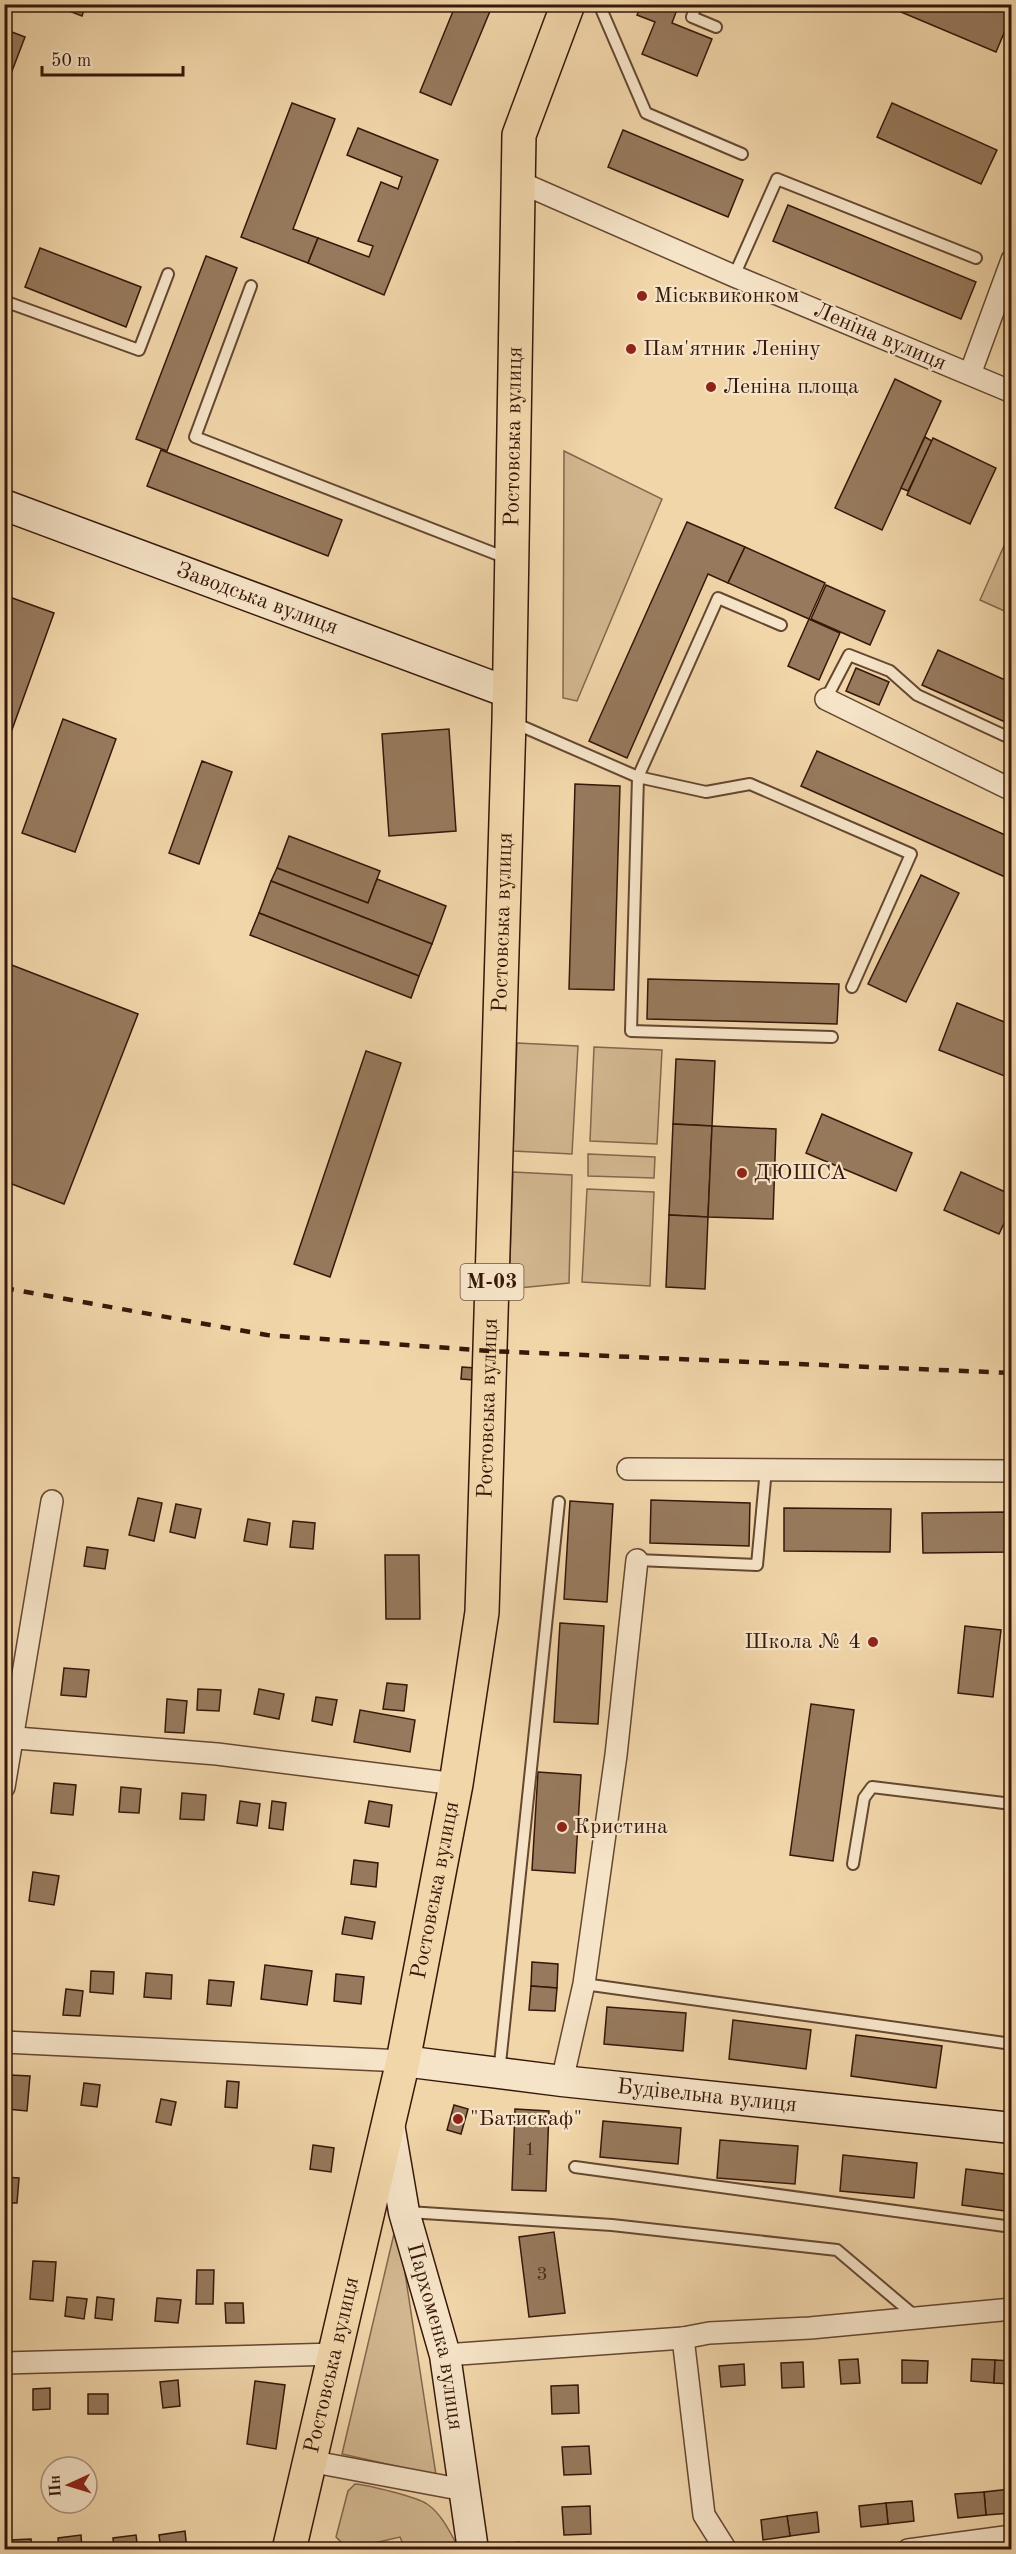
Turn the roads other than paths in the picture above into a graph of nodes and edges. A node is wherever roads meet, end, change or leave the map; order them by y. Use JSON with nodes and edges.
{"nodes":[{"id":1,"x":568,"y":4,"type":"edge"},
{"id":2,"x":599,"y":4,"type":"edge"},
{"id":3,"x":696,"y":4,"type":"edge"},
{"id":4,"x":716,"y":27,"type":"dead end"},
{"id":5,"x":742,"y":154,"type":"dead end"},
{"id":6,"x":517,"y":181,"type":"junction"},
{"id":7,"x":976,"y":258,"type":"dead end"},
{"id":8,"x":1011,"y":260,"type":"edge"},
{"id":9,"x":168,"y":274,"type":"dead end"},
{"id":10,"x":734,"y":276,"type":"junction"},
{"id":11,"x":251,"y":286,"type":"dead end"},
{"id":12,"x":4,"y":301,"type":"edge"},
{"id":13,"x":970,"y":374,"type":"junction"},
{"id":14,"x":1011,"y":392,"type":"edge"},
{"id":15,"x":4,"y":505,"type":"edge"},
{"id":16,"x":512,"y":560,"type":"junction"},
{"id":17,"x":781,"y":625,"type":"dead end"},
{"id":18,"x":826,"y":699,"type":"joint"},
{"id":19,"x":509,"y":707,"type":"junction"},
{"id":20,"x":1011,"y":739,"type":"edge"},
{"id":21,"x":638,"y":777,"type":"junction"},
{"id":22,"x":1011,"y":790,"type":"edge"},
{"id":23,"x":852,"y":987,"type":"dead end"},
{"id":24,"x":831,"y":1037,"type":"dead end"},
{"id":25,"x":628,"y":1469,"type":"dead end"},
{"id":26,"x":766,"y":1469,"type":"junction"},
{"id":27,"x":1011,"y":1471,"type":"edge"},
{"id":28,"x":52,"y":1501,"type":"dead end"},
{"id":29,"x":559,"y":1502,"type":"dead end"},
{"id":30,"x":637,"y":1560,"type":"joint"},
{"id":31,"x":8,"y":1738,"type":"edge"},
{"id":32,"x":456,"y":1784,"type":"junction"},
{"id":33,"x":4,"y":1787,"type":"edge"},
{"id":34,"x":1011,"y":1804,"type":"edge"},
{"id":35,"x":853,"y":1864,"type":"dead end"},
{"id":36,"x":584,"y":1984,"type":"junction"},
{"id":37,"x":4,"y":2042,"type":"edge"},
{"id":38,"x":1011,"y":2044,"type":"edge"},
{"id":39,"x":403,"y":2061,"type":"junction"},
{"id":40,"x":499,"y":2073,"type":"junction"},
{"id":41,"x":562,"y":2081,"type":"junction"},
{"id":42,"x":389,"y":2124,"type":"junction"},
{"id":43,"x":1011,"y":2128,"type":"edge"},
{"id":44,"x":575,"y":2168,"type":"dead end"},
{"id":45,"x":404,"y":2212,"type":"junction"},
{"id":46,"x":1011,"y":2228,"type":"edge"},
{"id":47,"x":1011,"y":2309,"type":"edge"},
{"id":48,"x":917,"y":2318,"type":"junction"},
{"id":49,"x":683,"y":2338,"type":"junction"},
{"id":50,"x":336,"y":2354,"type":"junction"},
{"id":51,"x":445,"y":2355,"type":"junction"},
{"id":52,"x":4,"y":2362,"type":"edge"},
{"id":53,"x":309,"y":2461,"type":"junction"},
{"id":54,"x":464,"y":2490,"type":"junction"},
{"id":55,"x":1011,"y":2536,"type":"edge"},
{"id":56,"x":295,"y":2544,"type":"edge"},
{"id":57,"x":473,"y":2550,"type":"edge"},
{"id":58,"x":726,"y":2550,"type":"edge"},
{"id":59,"x":908,"y":2550,"type":"edge"}],
"edges":[{"from":1,"to":6,"type":"highway","name":"Ростовська вулиця","number":"М-03"},
{"from":2,"to":5,"type":"lane"},
{"from":3,"to":4,"type":"lane"},
{"from":6,"to":10,"type":"street","name":"Леніна вулиця"},
{"from":6,"to":16,"type":"highway","name":"Ростовська вулиця","number":"М-03"},
{"from":7,"to":10,"type":"lane"},
{"from":8,"to":13,"type":"street"},
{"from":9,"to":12,"type":"lane"},
{"from":10,"to":13,"type":"street","name":"Леніна вулиця"},
{"from":11,"to":16,"type":"lane"},
{"from":13,"to":14,"type":"street","name":"Леніна вулиця"},
{"from":15,"to":19,"type":"main road","name":"Заводська вулиця"},
{"from":16,"to":19,"type":"highway","name":"Ростовська вулиця","number":"М-03"},
{"from":17,"to":21,"type":"lane"},
{"from":18,"to":20,"type":"lane"},
{"from":18,"to":22,"type":"street"},
{"from":19,"to":21,"type":"lane"},
{"from":19,"to":32,"type":"highway","name":"Ростовська вулиця","number":"М-03"},
{"from":21,"to":23,"type":"lane"},
{"from":21,"to":24,"type":"lane"},
{"from":25,"to":26,"type":"street"},
{"from":26,"to":27,"type":"street"},
{"from":26,"to":30,"type":"lane"},
{"from":28,"to":31,"type":"street"},
{"from":29,"to":40,"type":"lane"},
{"from":30,"to":36,"type":"street"},
{"from":31,"to":32,"type":"street"},
{"from":31,"to":33,"type":"street"},
{"from":32,"to":39,"type":"highway","name":"Ростовська вулиця","number":"М-03"},
{"from":34,"to":35,"type":"lane"},
{"from":36,"to":38,"type":"lane"},
{"from":36,"to":41,"type":"street"},
{"from":37,"to":39,"type":"street"},
{"from":39,"to":40,"type":"main road","name":"Будівельна вулиця"},
{"from":39,"to":42,"type":"highway","name":"Ростовська вулиця","number":"М-03"},
{"from":40,"to":41,"type":"main road","name":"Будівельна вулиця"},
{"from":41,"to":43,"type":"main road","name":"Будівельна вулиця"},
{"from":42,"to":45,"type":"main road","name":"Пархоменка вулиця"},
{"from":42,"to":50,"type":"highway","name":"Ростовська вулиця","number":"М-03"},
{"from":44,"to":46,"type":"lane"},
{"from":45,"to":48,"type":"lane"},
{"from":45,"to":51,"type":"main road","name":"Пархоменка вулиця"},
{"from":47,"to":48,"type":"street"},
{"from":48,"to":49,"type":"street"},
{"from":49,"to":51,"type":"street"},
{"from":49,"to":58,"type":"street"},
{"from":50,"to":52,"type":"street"},
{"from":50,"to":53,"type":"highway","name":"Ростовська вулиця","number":"М-03"},
{"from":51,"to":54,"type":"main road","name":"Пархоменка вулиця"},
{"from":53,"to":54,"type":"street"},
{"from":53,"to":56,"type":"highway","name":"Ростовська вулиця","number":"М-03"},
{"from":54,"to":57,"type":"main road","name":"Пархоменка вулиця"},
{"from":55,"to":59,"type":"street"}]}
